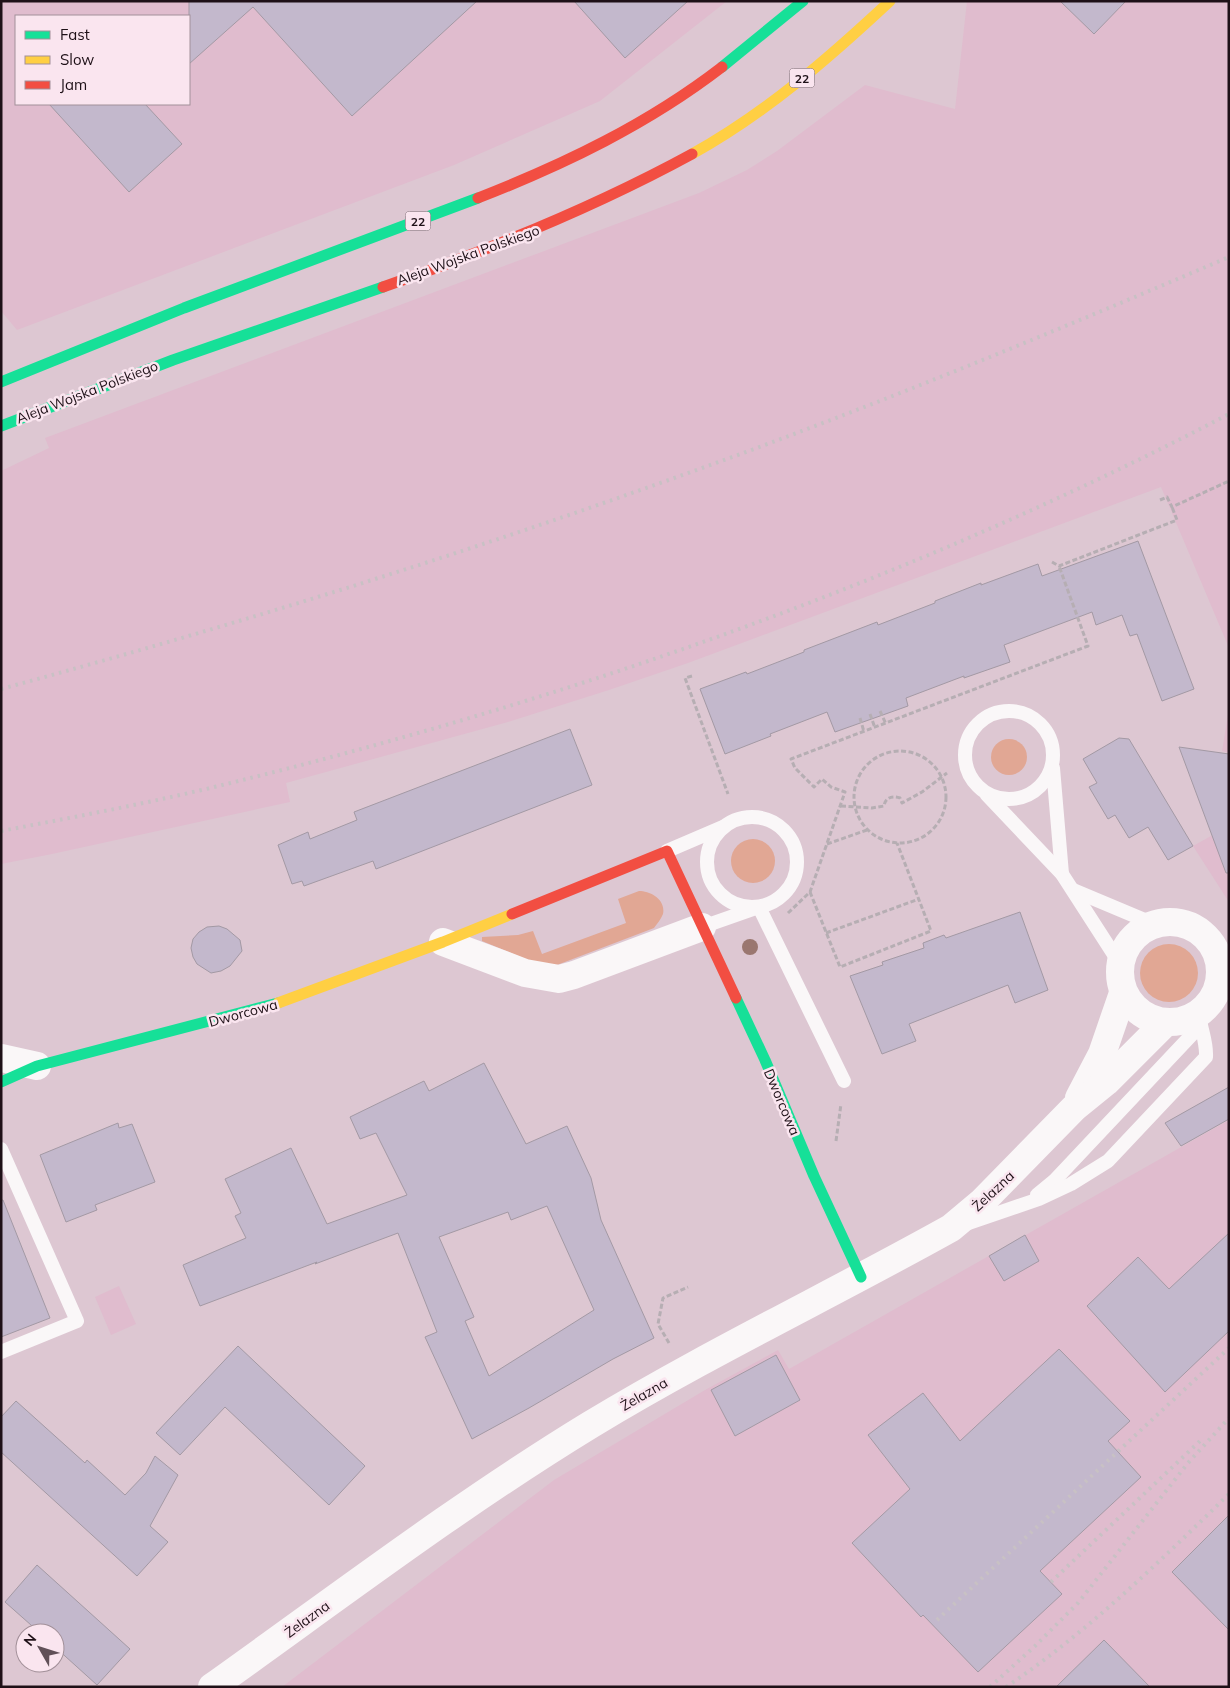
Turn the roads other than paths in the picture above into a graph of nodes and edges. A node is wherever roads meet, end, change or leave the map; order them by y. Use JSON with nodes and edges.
{"nodes":[{"id":1,"x":803,"y":1,"type":"edge"},
{"id":2,"x":890,"y":1,"type":"edge"},
{"id":3,"x":1,"y":382,"type":"edge"},
{"id":4,"x":1,"y":426,"type":"edge"},
{"id":5,"x":1052,"y":766,"type":"junction"},
{"id":6,"x":983,"y":791,"type":"junction"},
{"id":7,"x":726,"y":826,"type":"junction"},
{"id":8,"x":666,"y":851,"type":"junction"},
{"id":9,"x":1062,"y":874,"type":"junction"},
{"id":10,"x":1074,"y":890,"type":"junction"},
{"id":11,"x":759,"y":907,"type":"junction"},
{"id":12,"x":1154,"y":924,"type":"junction"},
{"id":13,"x":702,"y":927,"type":"junction"},
{"id":14,"x":443,"y":942,"type":"junction"},
{"id":15,"x":1120,"y":964,"type":"junction"},
{"id":16,"x":1123,"y":993,"type":"junction"},
{"id":17,"x":1200,"y":1019,"type":"junction"},
{"id":18,"x":1165,"y":1023,"type":"junction"},
{"id":19,"x":1,"y":1058,"type":"edge"},
{"id":20,"x":37,"y":1066,"type":"junction"},
{"id":21,"x":844,"y":1081,"type":"road end"},
{"id":22,"x":1,"y":1082,"type":"edge"},
{"id":23,"x":1074,"y":1108,"type":"junction"},
{"id":24,"x":1,"y":1149,"type":"edge"},
{"id":25,"x":1026,"y":1203,"type":"junction"},
{"id":26,"x":951,"y":1228,"type":"junction"},
{"id":27,"x":861,"y":1277,"type":"junction"},
{"id":28,"x":1,"y":1352,"type":"edge"},
{"id":29,"x":212,"y":1687,"type":"edge"}],
"edges":[{"from":1,"to":3,"type":"main road","number":"22"},
{"from":2,"to":4,"type":"main road","name":"Aleja Wojska Polskiego","number":"22"},
{"from":5,"to":6,"type":"lane"},
{"from":5,"to":6,"type":"lane","name":"Żelazna"},
{"from":5,"to":9,"type":"lane","name":"Żelazna"},
{"from":6,"to":9,"type":"lane","name":"Żelazna"},
{"from":7,"to":8,"type":"lane"},
{"from":7,"to":11,"type":"lane"},
{"from":7,"to":11,"type":"lane"},
{"from":8,"to":13,"type":"main road","name":"Dworcowa"},
{"from":8,"to":14,"type":"main road","name":"Dworcowa"},
{"from":9,"to":10,"type":"lane","name":"Żelazna"},
{"from":10,"to":12,"type":"lane","name":"Żelazna"},
{"from":10,"to":15,"type":"lane","name":"Żelazna"},
{"from":11,"to":13,"type":"lane"},
{"from":11,"to":21,"type":"lane"},
{"from":12,"to":15,"type":"street","name":"Żelazna"},
{"from":12,"to":17,"type":"street","name":"Żelazna"},
{"from":13,"to":14,"type":"street"},
{"from":13,"to":27,"type":"main road","name":"Dworcowa"},
{"from":14,"to":20,"type":"main road","name":"Dworcowa"},
{"from":15,"to":16,"type":"street","name":"Żelazna"},
{"from":16,"to":18,"type":"street"},
{"from":16,"to":23,"type":"street","name":"Żelazna"},
{"from":17,"to":18,"type":"street"},
{"from":17,"to":25,"type":"lane"},
{"from":17,"to":25,"type":"lane"},
{"from":18,"to":23,"type":"street","name":"Żelazna"},
{"from":19,"to":20,"type":"street","name":"Dworcowa"},
{"from":20,"to":22,"type":"main road","name":"Dworcowa"},
{"from":23,"to":26,"type":"street","name":"Żelazna"},
{"from":24,"to":28,"type":"lane"},
{"from":25,"to":26,"type":"lane"},
{"from":26,"to":27,"type":"street","name":"Żelazna"},
{"from":27,"to":29,"type":"street","name":"Żelazna"}]}
